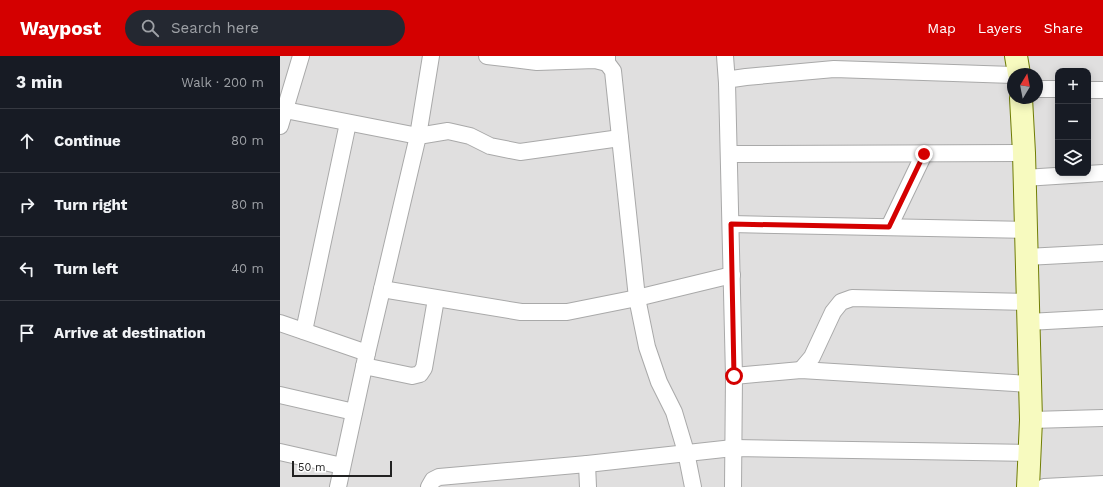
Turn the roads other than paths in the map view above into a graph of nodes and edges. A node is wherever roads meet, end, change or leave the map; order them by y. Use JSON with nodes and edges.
{"nodes":[{"id":1,"x":301,"y":56,"type":"edge"},
{"id":2,"x":431,"y":56,"type":"edge"},
{"id":3,"x":487,"y":56,"type":"edge"},
{"id":4,"x":725,"y":56,"type":"edge"},
{"id":5,"x":1016,"y":56,"type":"edge"},
{"id":6,"x":553,"y":59,"type":"edge"},
{"id":7,"x":607,"y":60,"type":"edge"},
{"id":8,"x":1018,"y":68,"type":"edge"},
{"id":9,"x":1007,"y":75,"type":"edge"},
{"id":10,"x":728,"y":83,"type":"junction"},
{"id":11,"x":1043,"y":89,"type":"edge"},
{"id":12,"x":1055,"y":89,"type":"edge"},
{"id":13,"x":1091,"y":90,"type":"edge"},
{"id":14,"x":1103,"y":90,"type":"edge"},
{"id":15,"x":1021,"y":104,"type":"edge"},
{"id":16,"x":284,"y":105,"type":"edge"},
{"id":17,"x":348,"y":123,"type":"junction"},
{"id":18,"x":280,"y":126,"type":"edge"},
{"id":19,"x":418,"y":136,"type":"junction"},
{"id":20,"x":620,"y":138,"type":"junction"},
{"id":21,"x":1024,"y":153,"type":"junction"},
{"id":22,"x":729,"y":154,"type":"junction"},
{"id":23,"x":924,"y":154,"type":"junction"},
{"id":24,"x":1103,"y":173,"type":"edge"},
{"id":25,"x":1024,"y":178,"type":"junction"},
{"id":26,"x":731,"y":224,"type":"junction"},
{"id":27,"x":889,"y":227,"type":"junction"},
{"id":28,"x":1026,"y":230,"type":"junction"},
{"id":29,"x":1103,"y":253,"type":"edge"},
{"id":30,"x":1026,"y":258,"type":"junction"},
{"id":31,"x":732,"y":275,"type":"junction"},
{"id":32,"x":382,"y":289,"type":"junction"},
{"id":33,"x":637,"y":298,"type":"junction"},
{"id":34,"x":436,"y":299,"type":"junction"},
{"id":35,"x":1028,"y":312,"type":"junction"},
{"id":36,"x":1103,"y":318,"type":"edge"},
{"id":37,"x":280,"y":323,"type":"edge"},
{"id":38,"x":304,"y":331,"type":"junction"},
{"id":39,"x":365,"y":360,"type":"junction"},
{"id":40,"x":800,"y":370,"type":"junction"},
{"id":41,"x":734,"y":376,"type":"junction"},
{"id":42,"x":1030,"y":384,"type":"junction"},
{"id":43,"x":280,"y":395,"type":"edge"},
{"id":44,"x":354,"y":412,"type":"junction"},
{"id":45,"x":1103,"y":418,"type":"edge"},
{"id":46,"x":1031,"y":420,"type":"junction"},
{"id":47,"x":733,"y":448,"type":"junction"},
{"id":48,"x":280,"y":452,"type":"edge"},
{"id":49,"x":686,"y":452,"type":"junction"},
{"id":50,"x":1030,"y":453,"type":"junction"},
{"id":51,"x":587,"y":464,"type":"junction"},
{"id":52,"x":342,"y":466,"type":"junction"},
{"id":53,"x":1093,"y":485,"type":"edge"},
{"id":54,"x":338,"y":487,"type":"edge"},
{"id":55,"x":429,"y":487,"type":"edge"},
{"id":56,"x":588,"y":487,"type":"edge"},
{"id":57,"x":693,"y":487,"type":"edge"},
{"id":58,"x":733,"y":487,"type":"edge"},
{"id":59,"x":1028,"y":487,"type":"edge"},
{"id":60,"x":1044,"y":487,"type":"edge"}],
"edges":[{"from":1,"to":16,"type":"street"},
{"from":2,"to":19,"type":"street"},
{"from":3,"to":6,"type":"street"},
{"from":4,"to":10,"type":"street"},
{"from":5,"to":8,"type":"street"},
{"from":6,"to":7,"type":"street"},
{"from":7,"to":20,"type":"street"},
{"from":9,"to":10,"type":"street"},
{"from":10,"to":22,"type":"street"},
{"from":11,"to":12,"type":"street"},
{"from":13,"to":14,"type":"street"},
{"from":15,"to":21,"type":"street"},
{"from":16,"to":17,"type":"street"},
{"from":16,"to":18,"type":"street"},
{"from":17,"to":19,"type":"street"},
{"from":17,"to":38,"type":"street"},
{"from":19,"to":20,"type":"street"},
{"from":19,"to":32,"type":"street"},
{"from":20,"to":33,"type":"street"},
{"from":21,"to":23,"type":"street"},
{"from":21,"to":25,"type":"street"},
{"from":22,"to":23,"type":"street"},
{"from":22,"to":26,"type":"street"},
{"from":23,"to":27,"type":"street"},
{"from":24,"to":25,"type":"street"},
{"from":25,"to":28,"type":"street"},
{"from":26,"to":27,"type":"street"},
{"from":26,"to":31,"type":"street"},
{"from":27,"to":28,"type":"street"},
{"from":28,"to":30,"type":"street"},
{"from":29,"to":30,"type":"street"},
{"from":30,"to":35,"type":"street"},
{"from":31,"to":33,"type":"street"},
{"from":31,"to":41,"type":"street"},
{"from":32,"to":34,"type":"street"},
{"from":32,"to":39,"type":"street"},
{"from":33,"to":34,"type":"street"},
{"from":33,"to":49,"type":"street"},
{"from":34,"to":39,"type":"street"},
{"from":35,"to":36,"type":"street"},
{"from":35,"to":40,"type":"street"},
{"from":35,"to":42,"type":"street"},
{"from":37,"to":38,"type":"street"},
{"from":38,"to":39,"type":"street"},
{"from":39,"to":44,"type":"street"},
{"from":40,"to":41,"type":"street"},
{"from":40,"to":42,"type":"street"},
{"from":41,"to":47,"type":"street"},
{"from":42,"to":46,"type":"street"},
{"from":43,"to":44,"type":"street"},
{"from":44,"to":52,"type":"street"},
{"from":45,"to":46,"type":"street"},
{"from":46,"to":50,"type":"street"},
{"from":47,"to":49,"type":"street"},
{"from":47,"to":50,"type":"street"},
{"from":47,"to":58,"type":"street"},
{"from":48,"to":52,"type":"street"},
{"from":49,"to":51,"type":"street"},
{"from":49,"to":57,"type":"street"},
{"from":50,"to":59,"type":"street"},
{"from":51,"to":55,"type":"street"},
{"from":51,"to":56,"type":"street"},
{"from":52,"to":54,"type":"street"},
{"from":53,"to":60,"type":"street"}]}
